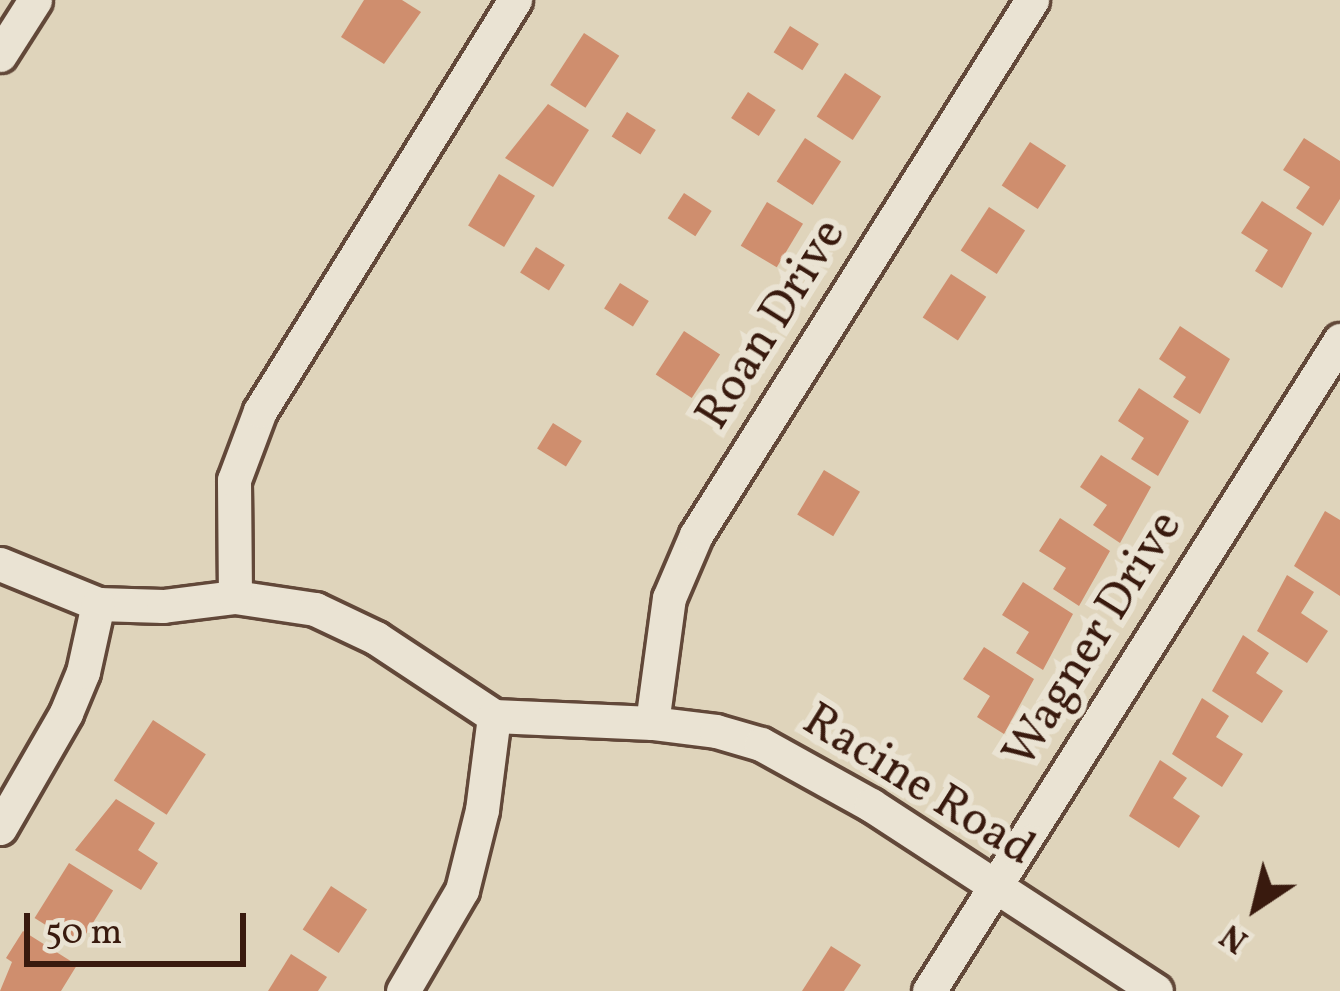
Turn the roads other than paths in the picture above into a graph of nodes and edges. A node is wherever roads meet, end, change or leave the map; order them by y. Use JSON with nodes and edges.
{"nodes":[{"id":1,"x":35,"y":0,"type":"edge"},
{"id":2,"x":515,"y":0,"type":"edge"},
{"id":3,"x":1032,"y":0,"type":"edge"},
{"id":4,"x":0,"y":55,"type":"edge"},
{"id":5,"x":1340,"y":340,"type":"edge"},
{"id":6,"x":0,"y":564,"type":"edge"},
{"id":7,"x":236,"y":597,"type":"junction"},
{"id":8,"x":98,"y":604,"type":"junction"},
{"id":9,"x":494,"y":716,"type":"junction"},
{"id":10,"x":652,"y":723,"type":"junction"},
{"id":11,"x":0,"y":828,"type":"edge"},
{"id":12,"x":993,"y":889,"type":"junction"},
{"id":13,"x":403,"y":991,"type":"edge"},
{"id":14,"x":928,"y":991,"type":"edge"},
{"id":15,"x":1156,"y":991,"type":"edge"}],
"edges":[{"from":1,"to":4,"type":"street"},
{"from":2,"to":7,"type":"street"},
{"from":3,"to":10,"type":"street","name":"Roan Drive"},
{"from":5,"to":12,"type":"street","name":"Wagner Drive"},
{"from":6,"to":8,"type":"street","name":"Racine Road"},
{"from":7,"to":8,"type":"street","name":"Racine Road"},
{"from":7,"to":9,"type":"street","name":"Racine Road"},
{"from":8,"to":11,"type":"street"},
{"from":9,"to":10,"type":"street","name":"Racine Road"},
{"from":9,"to":13,"type":"street"},
{"from":10,"to":12,"type":"street","name":"Racine Road"},
{"from":12,"to":14,"type":"street","name":"Wagner Drive"},
{"from":12,"to":15,"type":"street","name":"Racine Road"}]}
